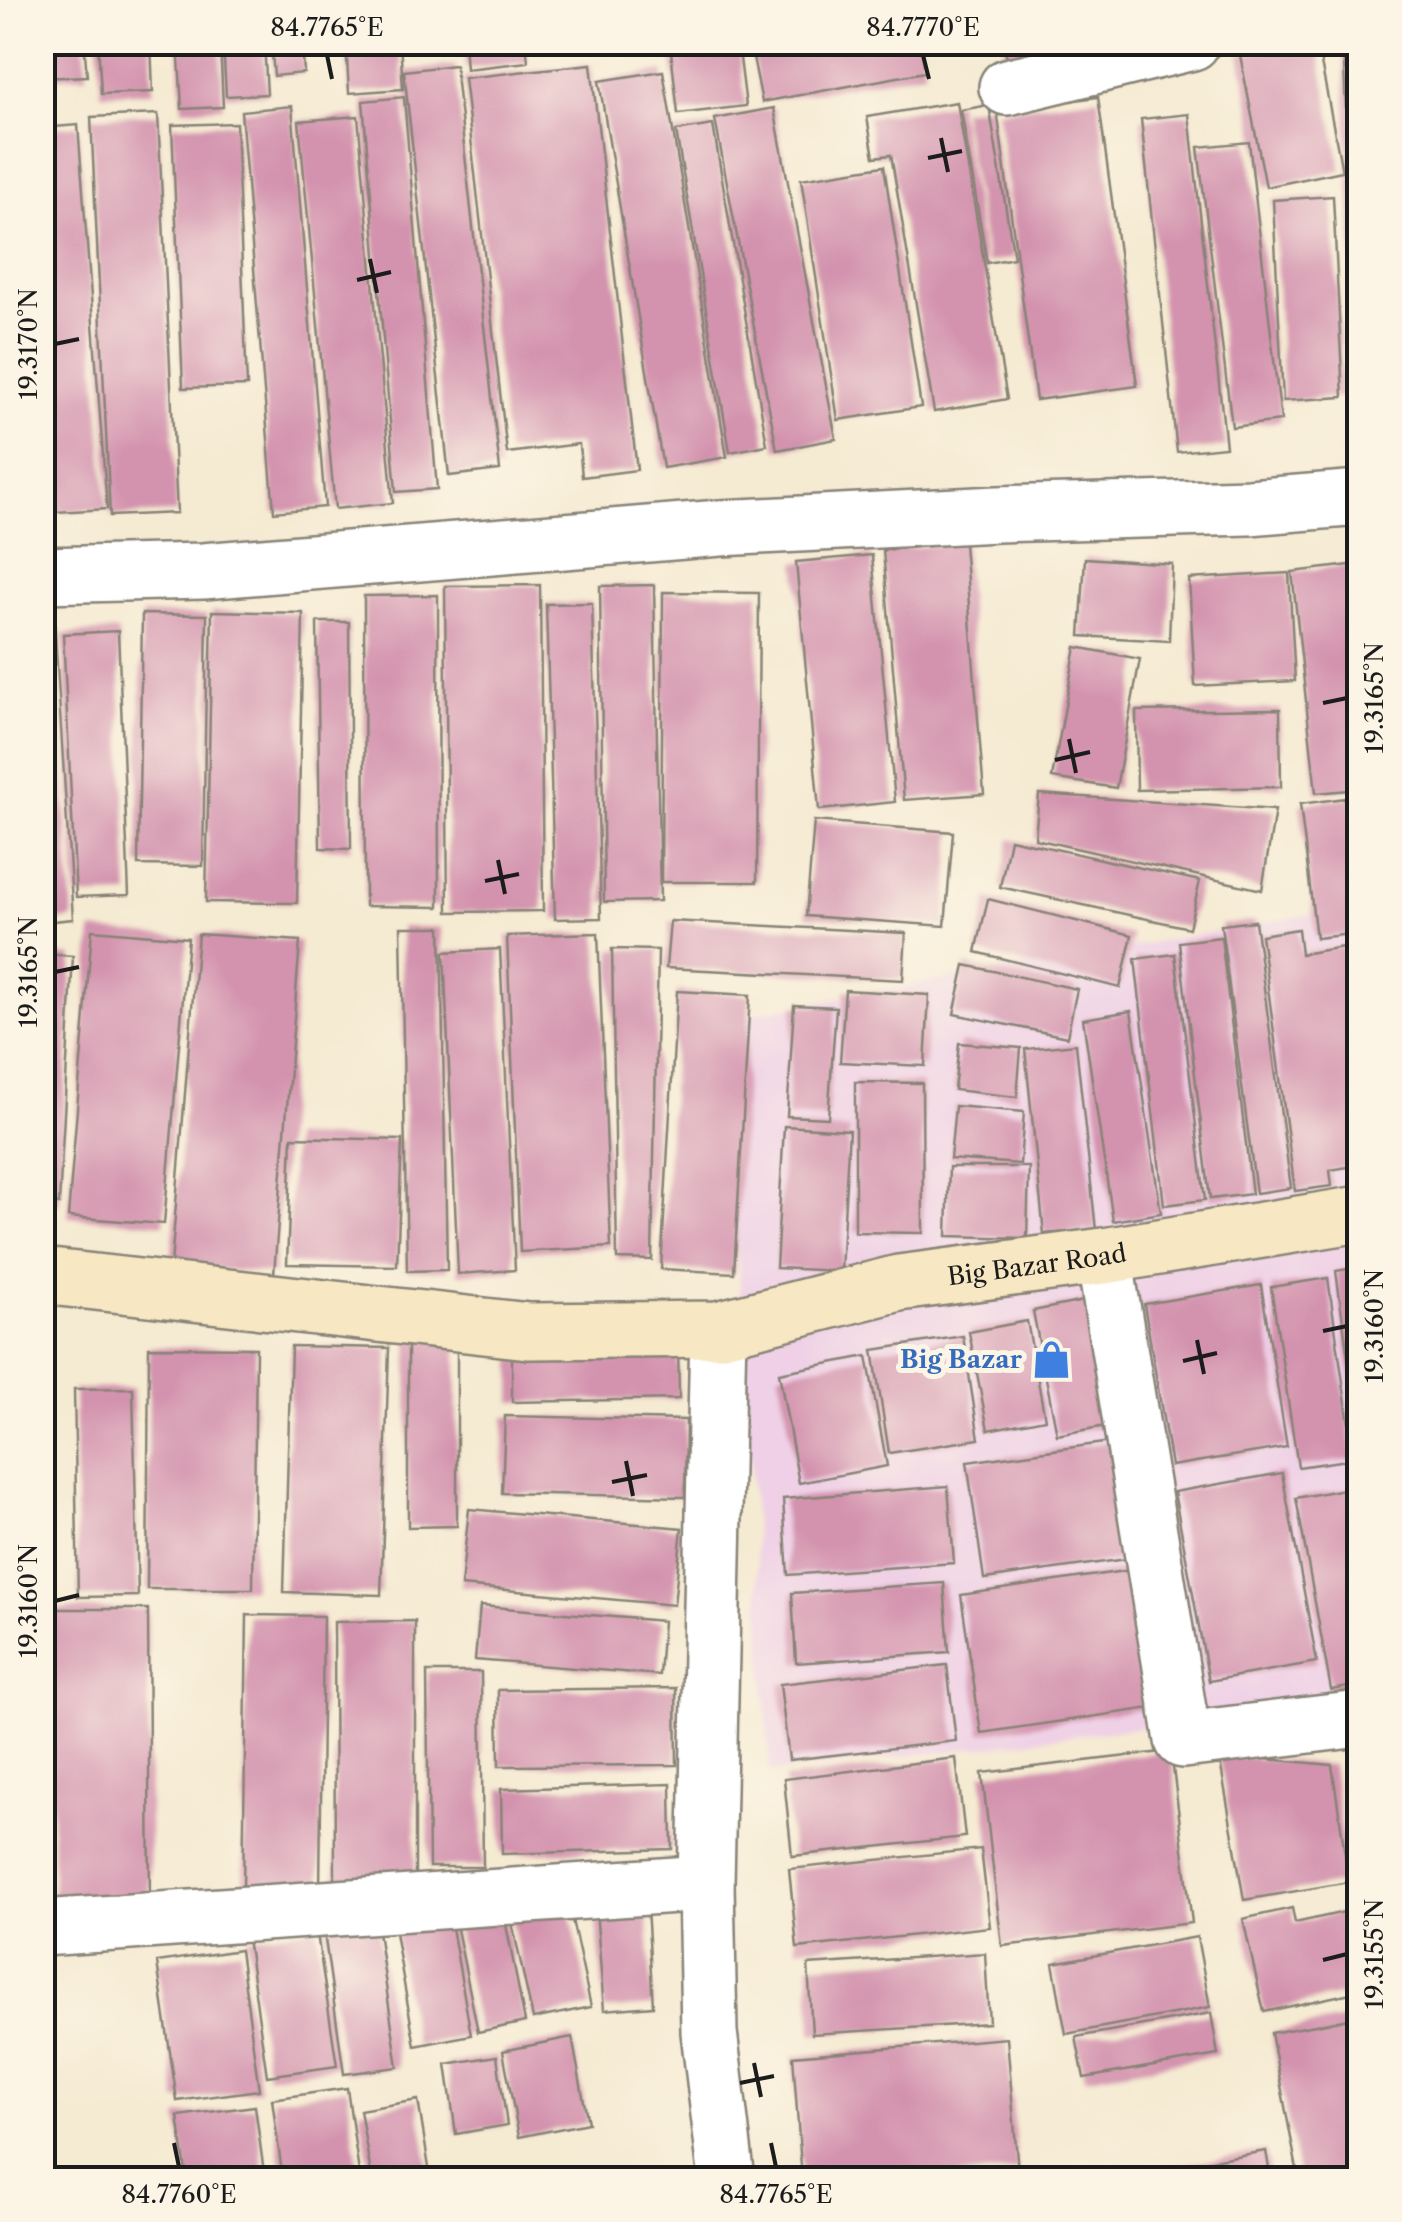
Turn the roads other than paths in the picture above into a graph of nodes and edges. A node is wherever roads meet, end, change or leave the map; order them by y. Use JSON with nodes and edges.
{"nodes":[{"id":1,"x":1192,"y":42,"type":"edge"},
{"id":2,"x":1007,"y":87,"type":"dead end"},
{"id":3,"x":1360,"y":498,"type":"edge"},
{"id":4,"x":42,"y":575,"type":"edge"},
{"id":5,"x":1360,"y":1214,"type":"edge"},
{"id":6,"x":1104,"y":1256,"type":"junction"},
{"id":7,"x":42,"y":1276,"type":"edge"},
{"id":8,"x":718,"y":1329,"type":"junction"},
{"id":9,"x":1360,"y":1719,"type":"edge"},
{"id":10,"x":706,"y":1883,"type":"junction"},
{"id":11,"x":42,"y":1928,"type":"edge"},
{"id":12,"x":726,"y":2180,"type":"edge"}],
"edges":[{"from":1,"to":2,"type":"street"},
{"from":3,"to":4,"type":"street"},
{"from":5,"to":6,"type":"street","name":"Big Bazar Road"},
{"from":6,"to":8,"type":"street","name":"Big Bazar Road"},
{"from":6,"to":9,"type":"street"},
{"from":7,"to":8,"type":"street","name":"Big Bazar Road"},
{"from":8,"to":10,"type":"street"},
{"from":10,"to":11,"type":"street"},
{"from":10,"to":12,"type":"street"}]}
